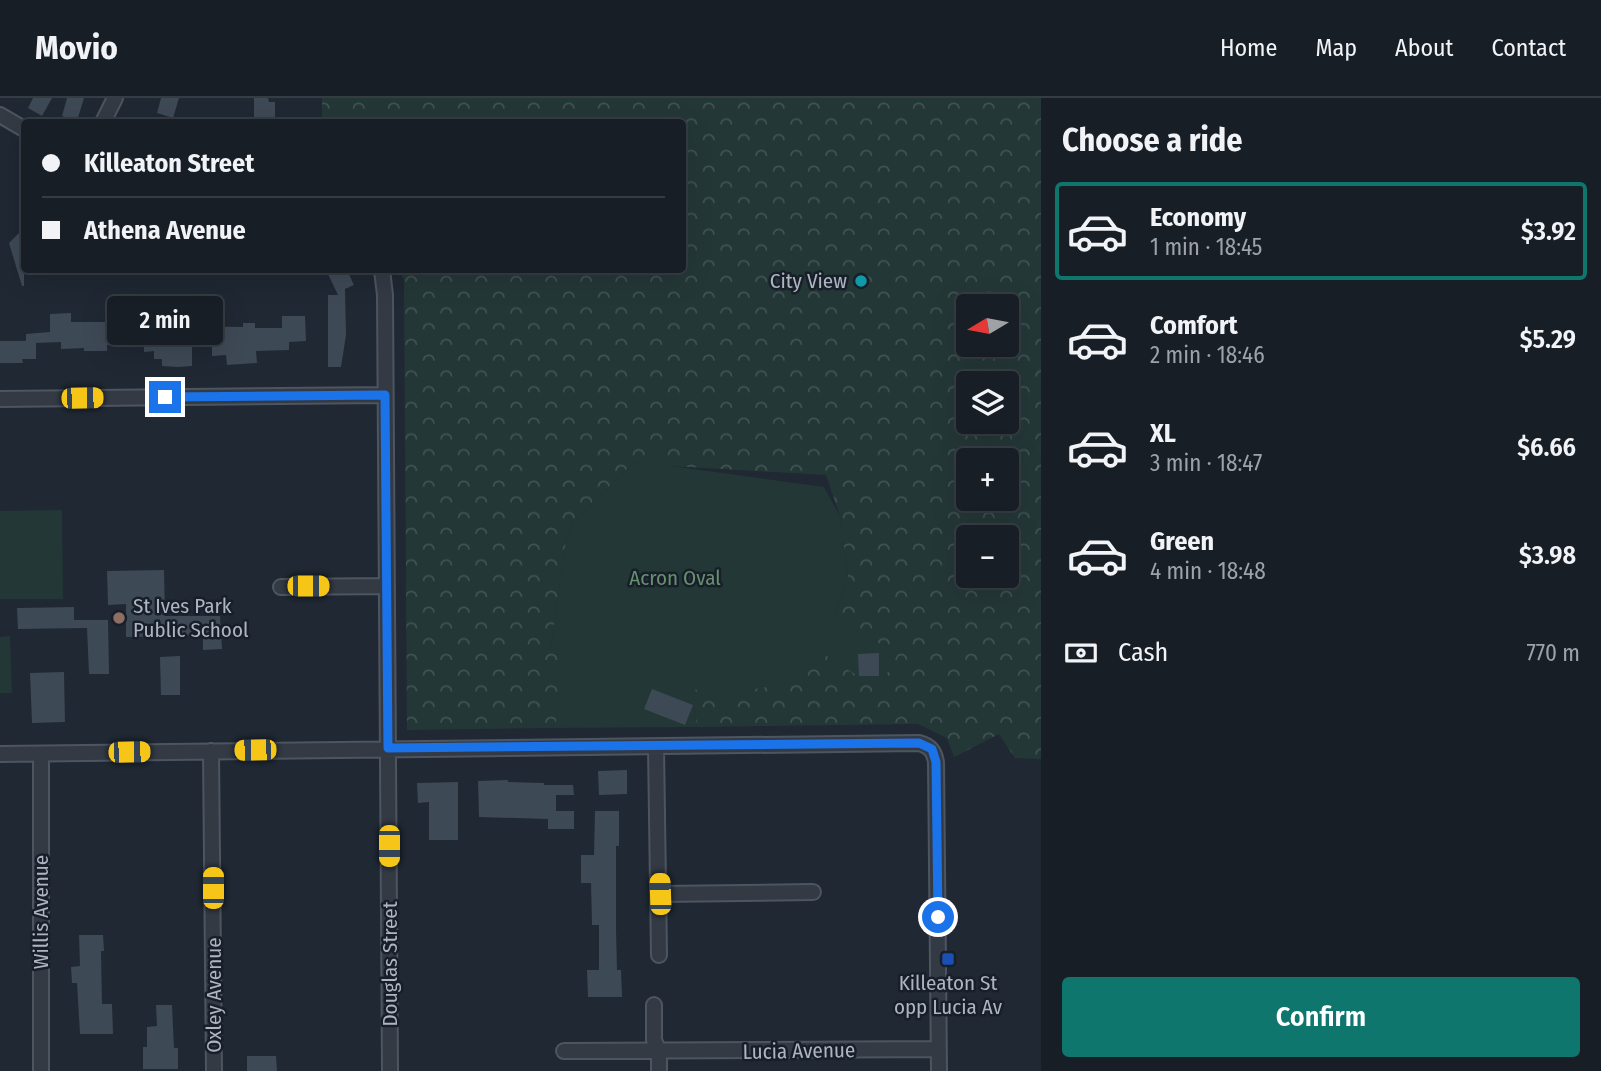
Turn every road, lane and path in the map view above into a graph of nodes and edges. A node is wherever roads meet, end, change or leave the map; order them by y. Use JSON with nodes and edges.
{"nodes":[{"id":1,"x":116,"y":98,"type":"edge"},
{"id":2,"x":0,"y":115,"type":"edge"},
{"id":3,"x":105,"y":119,"type":"edge"},
{"id":4,"x":21,"y":127,"type":"edge"},
{"id":5,"x":382,"y":273,"type":"edge"},
{"id":6,"x":385,"y":395,"type":"junction"},
{"id":7,"x":0,"y":399,"type":"edge"},
{"id":8,"x":387,"y":586,"type":"junction"},
{"id":9,"x":281,"y":587,"type":"dead end"},
{"id":10,"x":656,"y":747,"type":"junction"},
{"id":11,"x":388,"y":748,"type":"junction"},
{"id":12,"x":211,"y":751,"type":"junction"},
{"id":13,"x":0,"y":754,"type":"edge"},
{"id":14,"x":41,"y":754,"type":"junction"},
{"id":15,"x":813,"y":892,"type":"dead end"},
{"id":16,"x":660,"y":894,"type":"junction"},
{"id":17,"x":659,"y":956,"type":"dead end"},
{"id":18,"x":654,"y":1006,"type":"dead end"},
{"id":19,"x":939,"y":1049,"type":"junction"},
{"id":20,"x":564,"y":1051,"type":"dead end"},
{"id":21,"x":659,"y":1052,"type":"junction"},
{"id":22,"x":41,"y":1071,"type":"edge"},
{"id":23,"x":214,"y":1071,"type":"edge"},
{"id":24,"x":390,"y":1071,"type":"edge"},
{"id":25,"x":659,"y":1071,"type":"edge"},
{"id":26,"x":939,"y":1071,"type":"edge"}],
"edges":[{"from":1,"to":3,"type":"street"},
{"from":2,"to":4,"type":"street"},
{"from":5,"to":6,"type":"street","name":"Douglas Street"},
{"from":6,"to":7,"type":"street"},
{"from":6,"to":8,"type":"street","name":"Douglas Street"},
{"from":8,"to":9,"type":"street"},
{"from":8,"to":11,"type":"street","name":"Douglas Street"},
{"from":10,"to":11,"type":"street"},
{"from":10,"to":16,"type":"street"},
{"from":10,"to":19,"type":"street"},
{"from":11,"to":12,"type":"street"},
{"from":11,"to":24,"type":"street","name":"Douglas Street"},
{"from":12,"to":14,"type":"street"},
{"from":12,"to":23,"type":"street","name":"Oxley Avenue"},
{"from":13,"to":14,"type":"street"},
{"from":14,"to":22,"type":"street","name":"Willis Avenue"},
{"from":15,"to":16,"type":"street"},
{"from":16,"to":17,"type":"street"},
{"from":18,"to":21,"type":"street"},
{"from":19,"to":21,"type":"street","name":"Lucia Avenue"},
{"from":19,"to":26,"type":"street"},
{"from":20,"to":21,"type":"street","name":"Lucia Avenue"},
{"from":21,"to":25,"type":"street"}]}
